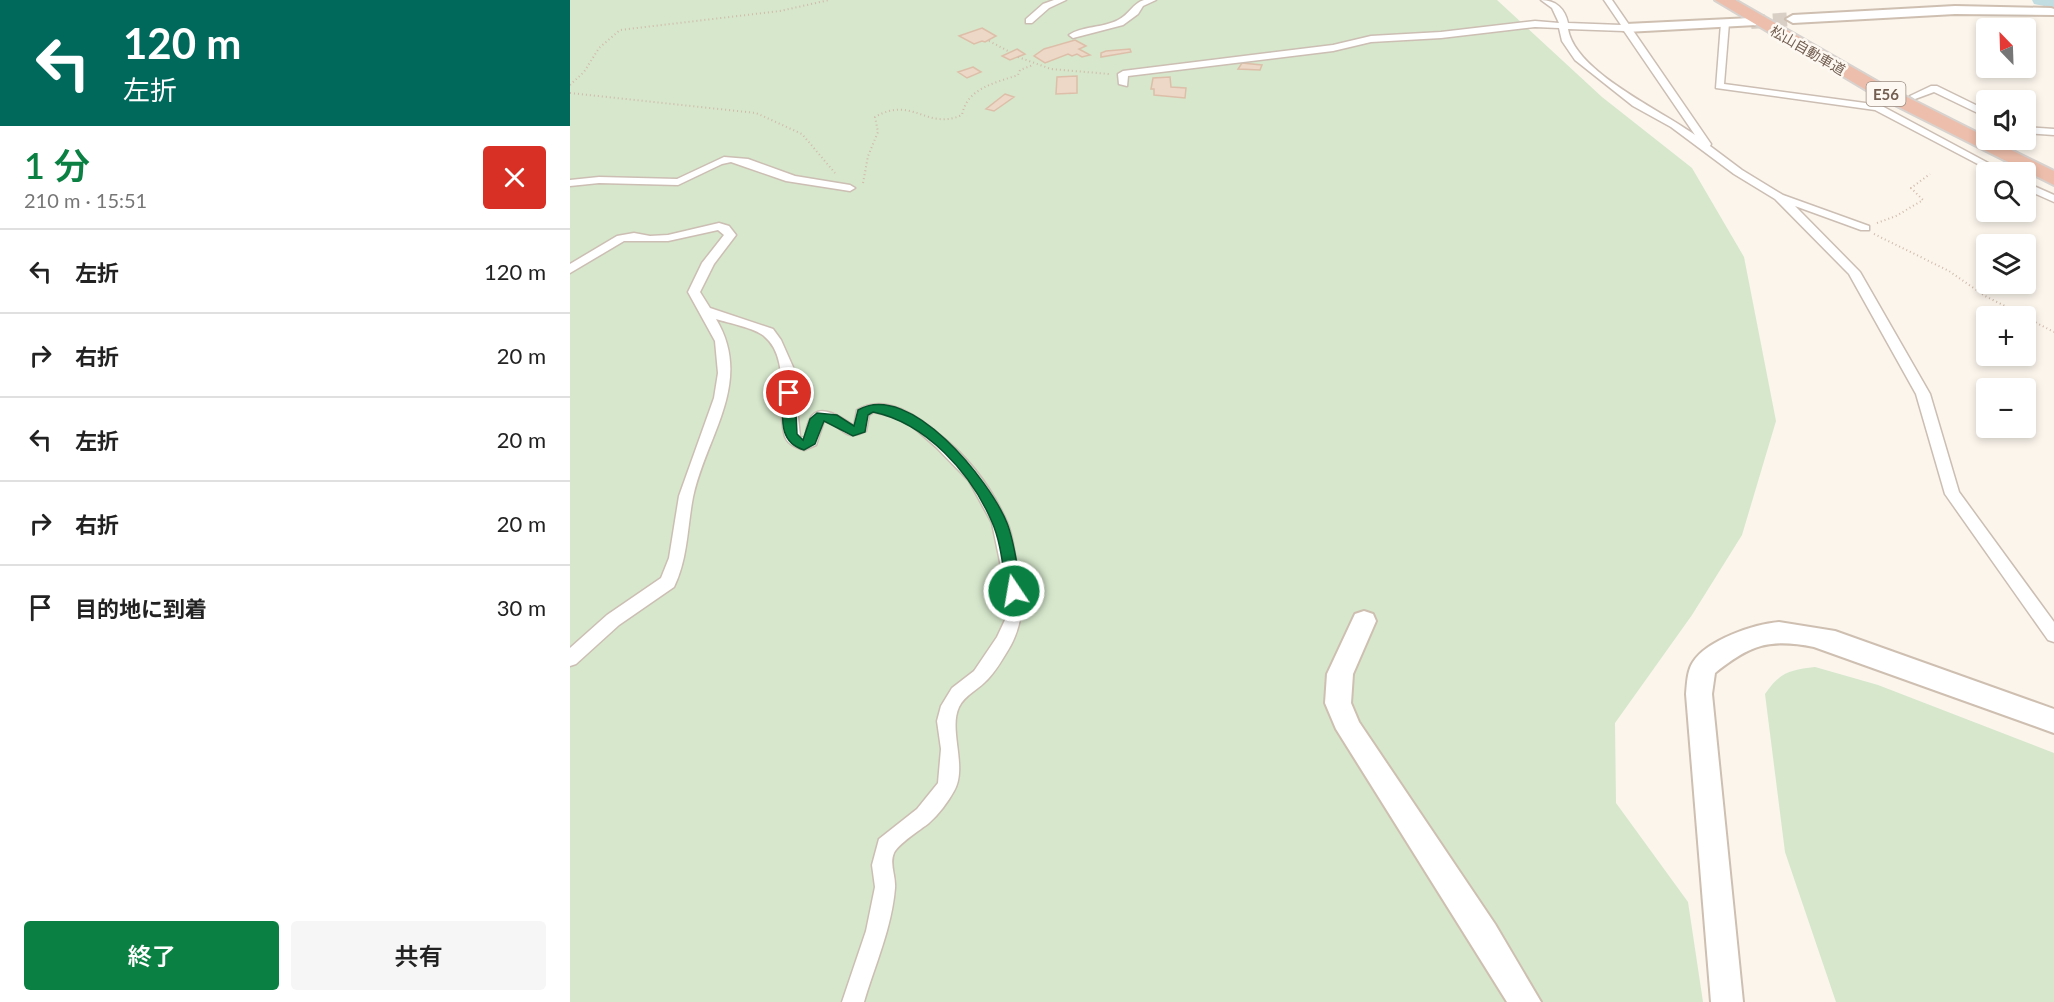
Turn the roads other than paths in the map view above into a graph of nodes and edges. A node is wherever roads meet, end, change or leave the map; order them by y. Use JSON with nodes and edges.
{"nodes":[{"id":1,"x":1062,"y":0,"type":"edge"},
{"id":2,"x":1152,"y":0,"type":"edge"},
{"id":3,"x":1545,"y":0,"type":"edge"},
{"id":4,"x":1608,"y":0,"type":"edge"},
{"id":5,"x":1723,"y":0,"type":"edge"},
{"id":6,"x":1733,"y":0,"type":"edge"},
{"id":7,"x":2053,"y":11,"type":"edge"},
{"id":8,"x":1793,"y":19,"type":"tunnel mouth"},
{"id":9,"x":1029,"y":21,"type":"dead end"},
{"id":10,"x":1751,"y":22,"type":"tunnel mouth"},
{"id":11,"x":1725,"y":24,"type":"junction"},
{"id":12,"x":1562,"y":26,"type":"junction"},
{"id":13,"x":1626,"y":28,"type":"junction"},
{"id":14,"x":1073,"y":35,"type":"dead end"},
{"id":15,"x":1123,"y":79,"type":"road end"},
{"id":16,"x":1915,"y":96,"type":"dead end"},
{"id":17,"x":1894,"y":103,"type":"dead end"},
{"id":18,"x":1877,"y":107,"type":"junction"},
{"id":19,"x":1976,"y":109,"type":"edge"},
{"id":20,"x":2036,"y":131,"type":"edge"},
{"id":21,"x":2054,"y":132,"type":"edge"},
{"id":22,"x":1976,"y":134,"type":"edge"},
{"id":23,"x":2008,"y":150,"type":"edge"},
{"id":24,"x":1712,"y":153,"type":"junction"},
{"id":25,"x":1981,"y":162,"type":"edge"},
{"id":26,"x":2054,"y":173,"type":"edge"},
{"id":27,"x":2054,"y":179,"type":"edge"},
{"id":28,"x":570,"y":183,"type":"edge"},
{"id":29,"x":850,"y":188,"type":"road end"},
{"id":30,"x":2036,"y":190,"type":"edge"},
{"id":31,"x":1779,"y":198,"type":"junction"},
{"id":32,"x":2054,"y":199,"type":"edge"},
{"id":33,"x":1864,"y":228,"type":"road end"},
{"id":34,"x":570,"y":269,"type":"edge"},
{"id":35,"x":704,"y":310,"type":"junction"},
{"id":36,"x":1364,"y":621,"type":"dead end"},
{"id":37,"x":2054,"y":635,"type":"edge"},
{"id":38,"x":570,"y":659,"type":"edge"},
{"id":39,"x":2054,"y":721,"type":"edge"},
{"id":40,"x":853,"y":1002,"type":"edge"},
{"id":41,"x":1525,"y":1002,"type":"edge"},
{"id":42,"x":1727,"y":1002,"type":"edge"}],
"edges":[{"from":1,"to":9,"type":"street"},
{"from":2,"to":14,"type":"street"},
{"from":3,"to":12,"type":"street"},
{"from":4,"to":13,"type":"street"},
{"from":5,"to":27,"type":"highway","name":"松山自動車道","number":"E56"},
{"from":6,"to":22,"type":"highway","name":"松山自動車道","number":"E56"},
{"from":7,"to":8,"type":"street"},
{"from":10,"to":11,"type":"street"},
{"from":11,"to":13,"type":"street"},
{"from":11,"to":18,"type":"street"},
{"from":12,"to":13,"type":"street"},
{"from":12,"to":15,"type":"street"},
{"from":12,"to":24,"type":"street"},
{"from":13,"to":24,"type":"street"},
{"from":16,"to":19,"type":"street"},
{"from":17,"to":18,"type":"street"},
{"from":18,"to":25,"type":"street"},
{"from":20,"to":21,"type":"street"},
{"from":23,"to":26,"type":"highway","name":"松山自動車道","number":"E56"},
{"from":24,"to":31,"type":"street"},
{"from":28,"to":29,"type":"street"},
{"from":30,"to":32,"type":"street"},
{"from":31,"to":33,"type":"street"},
{"from":31,"to":37,"type":"street"},
{"from":34,"to":35,"type":"street"},
{"from":35,"to":38,"type":"street"},
{"from":35,"to":40,"type":"street"},
{"from":36,"to":41,"type":"street"},
{"from":39,"to":42,"type":"street"}]}
